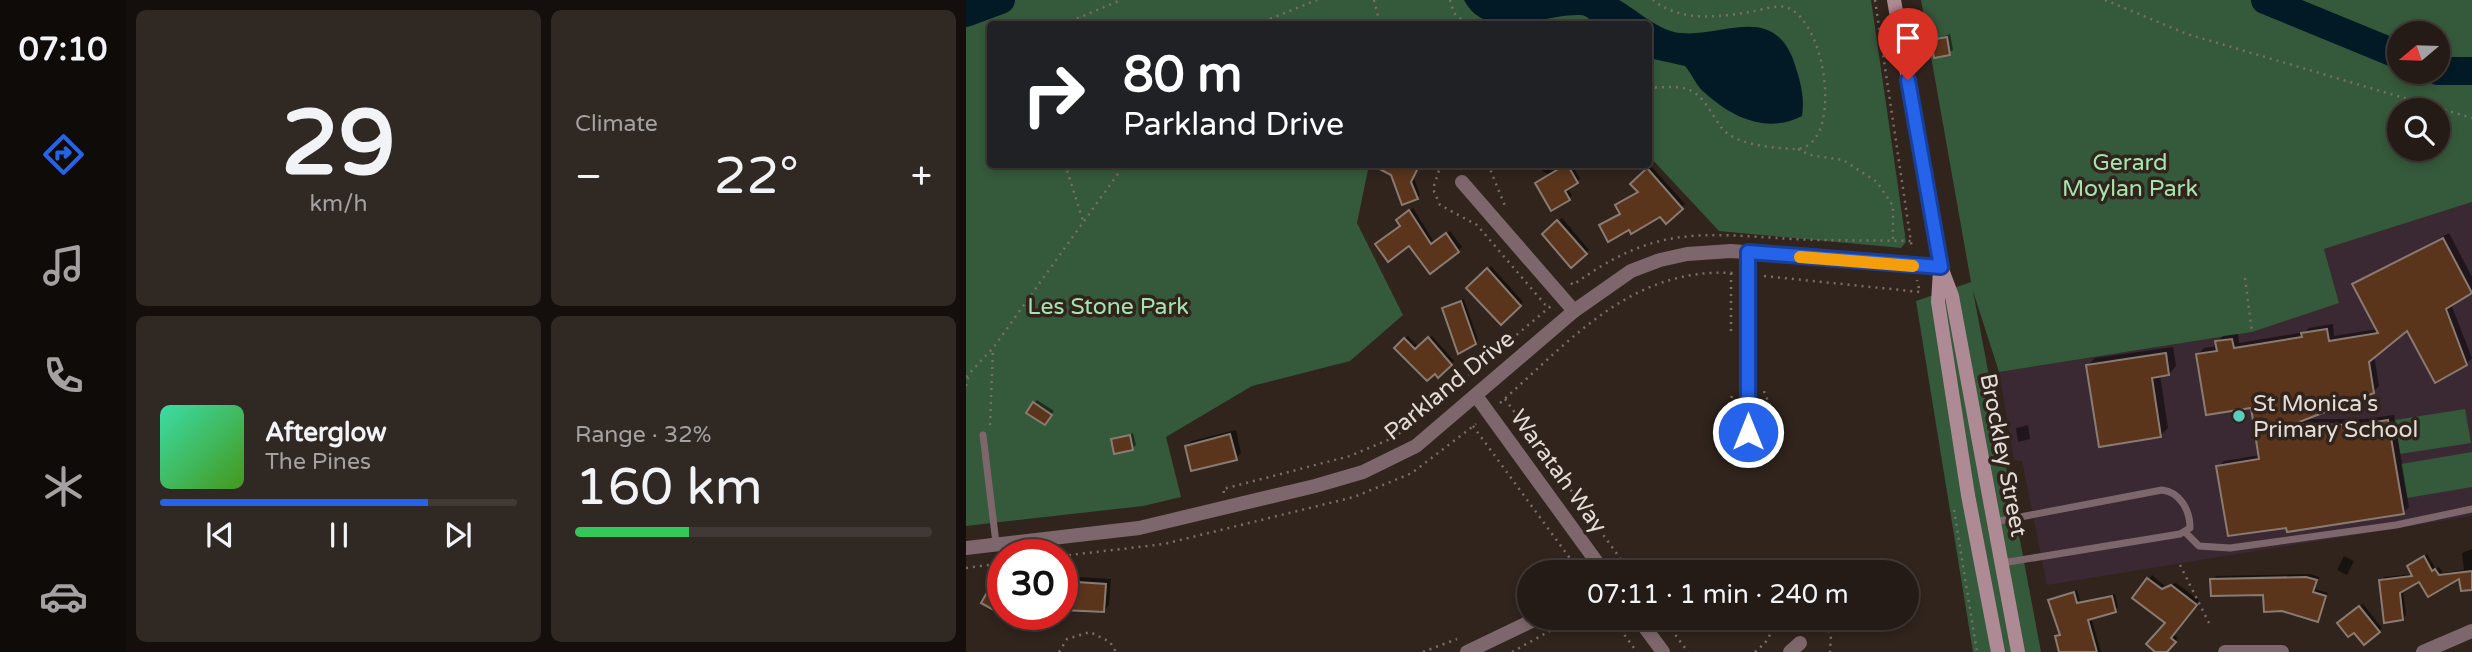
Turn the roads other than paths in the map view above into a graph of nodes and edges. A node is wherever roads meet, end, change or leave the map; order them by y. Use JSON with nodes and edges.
{"nodes":[{"id":1,"x":1894,"y":0,"type":"edge"},
{"id":2,"x":1462,"y":182,"type":"dead end"},
{"id":3,"x":1748,"y":252,"type":"junction"},
{"id":4,"x":1941,"y":267,"type":"junction"},
{"id":5,"x":1574,"y":311,"type":"junction"},
{"id":6,"x":1476,"y":397,"type":"junction"},
{"id":7,"x":1748,"y":432,"type":"dead end"},
{"id":8,"x":983,"y":435,"type":"road end"},
{"id":9,"x":2472,"y":509,"type":"edge"},
{"id":10,"x":1993,"y":522,"type":"junction"},
{"id":11,"x":1974,"y":526,"type":"junction"},
{"id":12,"x":2185,"y":532,"type":"junction"},
{"id":13,"x":996,"y":539,"type":"edge"},
{"id":14,"x":1034,"y":539,"type":"edge"},
{"id":15,"x":987,"y":544,"type":"edge"},
{"id":16,"x":966,"y":548,"type":"edge"},
{"id":17,"x":1595,"y":560,"type":"edge"},
{"id":18,"x":2002,"y":563,"type":"junction"},
{"id":19,"x":1517,"y":628,"type":"edge"},
{"id":20,"x":1647,"y":630,"type":"edge"},
{"id":21,"x":2472,"y":631,"type":"edge"},
{"id":22,"x":1467,"y":652,"type":"edge"},
{"id":23,"x":1663,"y":652,"type":"edge"},
{"id":24,"x":1998,"y":652,"type":"edge"},
{"id":25,"x":2018,"y":652,"type":"edge"},
{"id":26,"x":2225,"y":652,"type":"edge"},
{"id":27,"x":2282,"y":652,"type":"edge"},
{"id":28,"x":2423,"y":652,"type":"edge"}],
"edges":[{"from":1,"to":4,"type":"main road","name":"Brockley Street"},
{"from":2,"to":5,"type":"street"},
{"from":3,"to":4,"type":"street","name":"Parkland Drive"},
{"from":3,"to":5,"type":"street","name":"Parkland Drive"},
{"from":3,"to":7,"type":"street"},
{"from":4,"to":10,"type":"main road","name":"Brockley Street"},
{"from":4,"to":11,"type":"main road","name":"Brockley Street"},
{"from":5,"to":6,"type":"street","name":"Parkland Drive"},
{"from":6,"to":14,"type":"street","name":"Parkland Drive"},
{"from":6,"to":17,"type":"street","name":"Waratah Way"},
{"from":8,"to":13,"type":"lane"},
{"from":9,"to":12,"type":"lane"},
{"from":10,"to":11,"type":"main road"},
{"from":10,"to":12,"type":"lane"},
{"from":10,"to":18,"type":"main road","name":"Brockley Street"},
{"from":11,"to":24,"type":"main road","name":"Brockley Street"},
{"from":12,"to":18,"type":"lane"},
{"from":15,"to":16,"type":"street","name":"Parkland Drive"},
{"from":18,"to":25,"type":"main road","name":"Brockley Street"},
{"from":19,"to":22,"type":"street"},
{"from":20,"to":23,"type":"street"},
{"from":21,"to":28,"type":"street"},
{"from":26,"to":27,"type":"street"}]}
